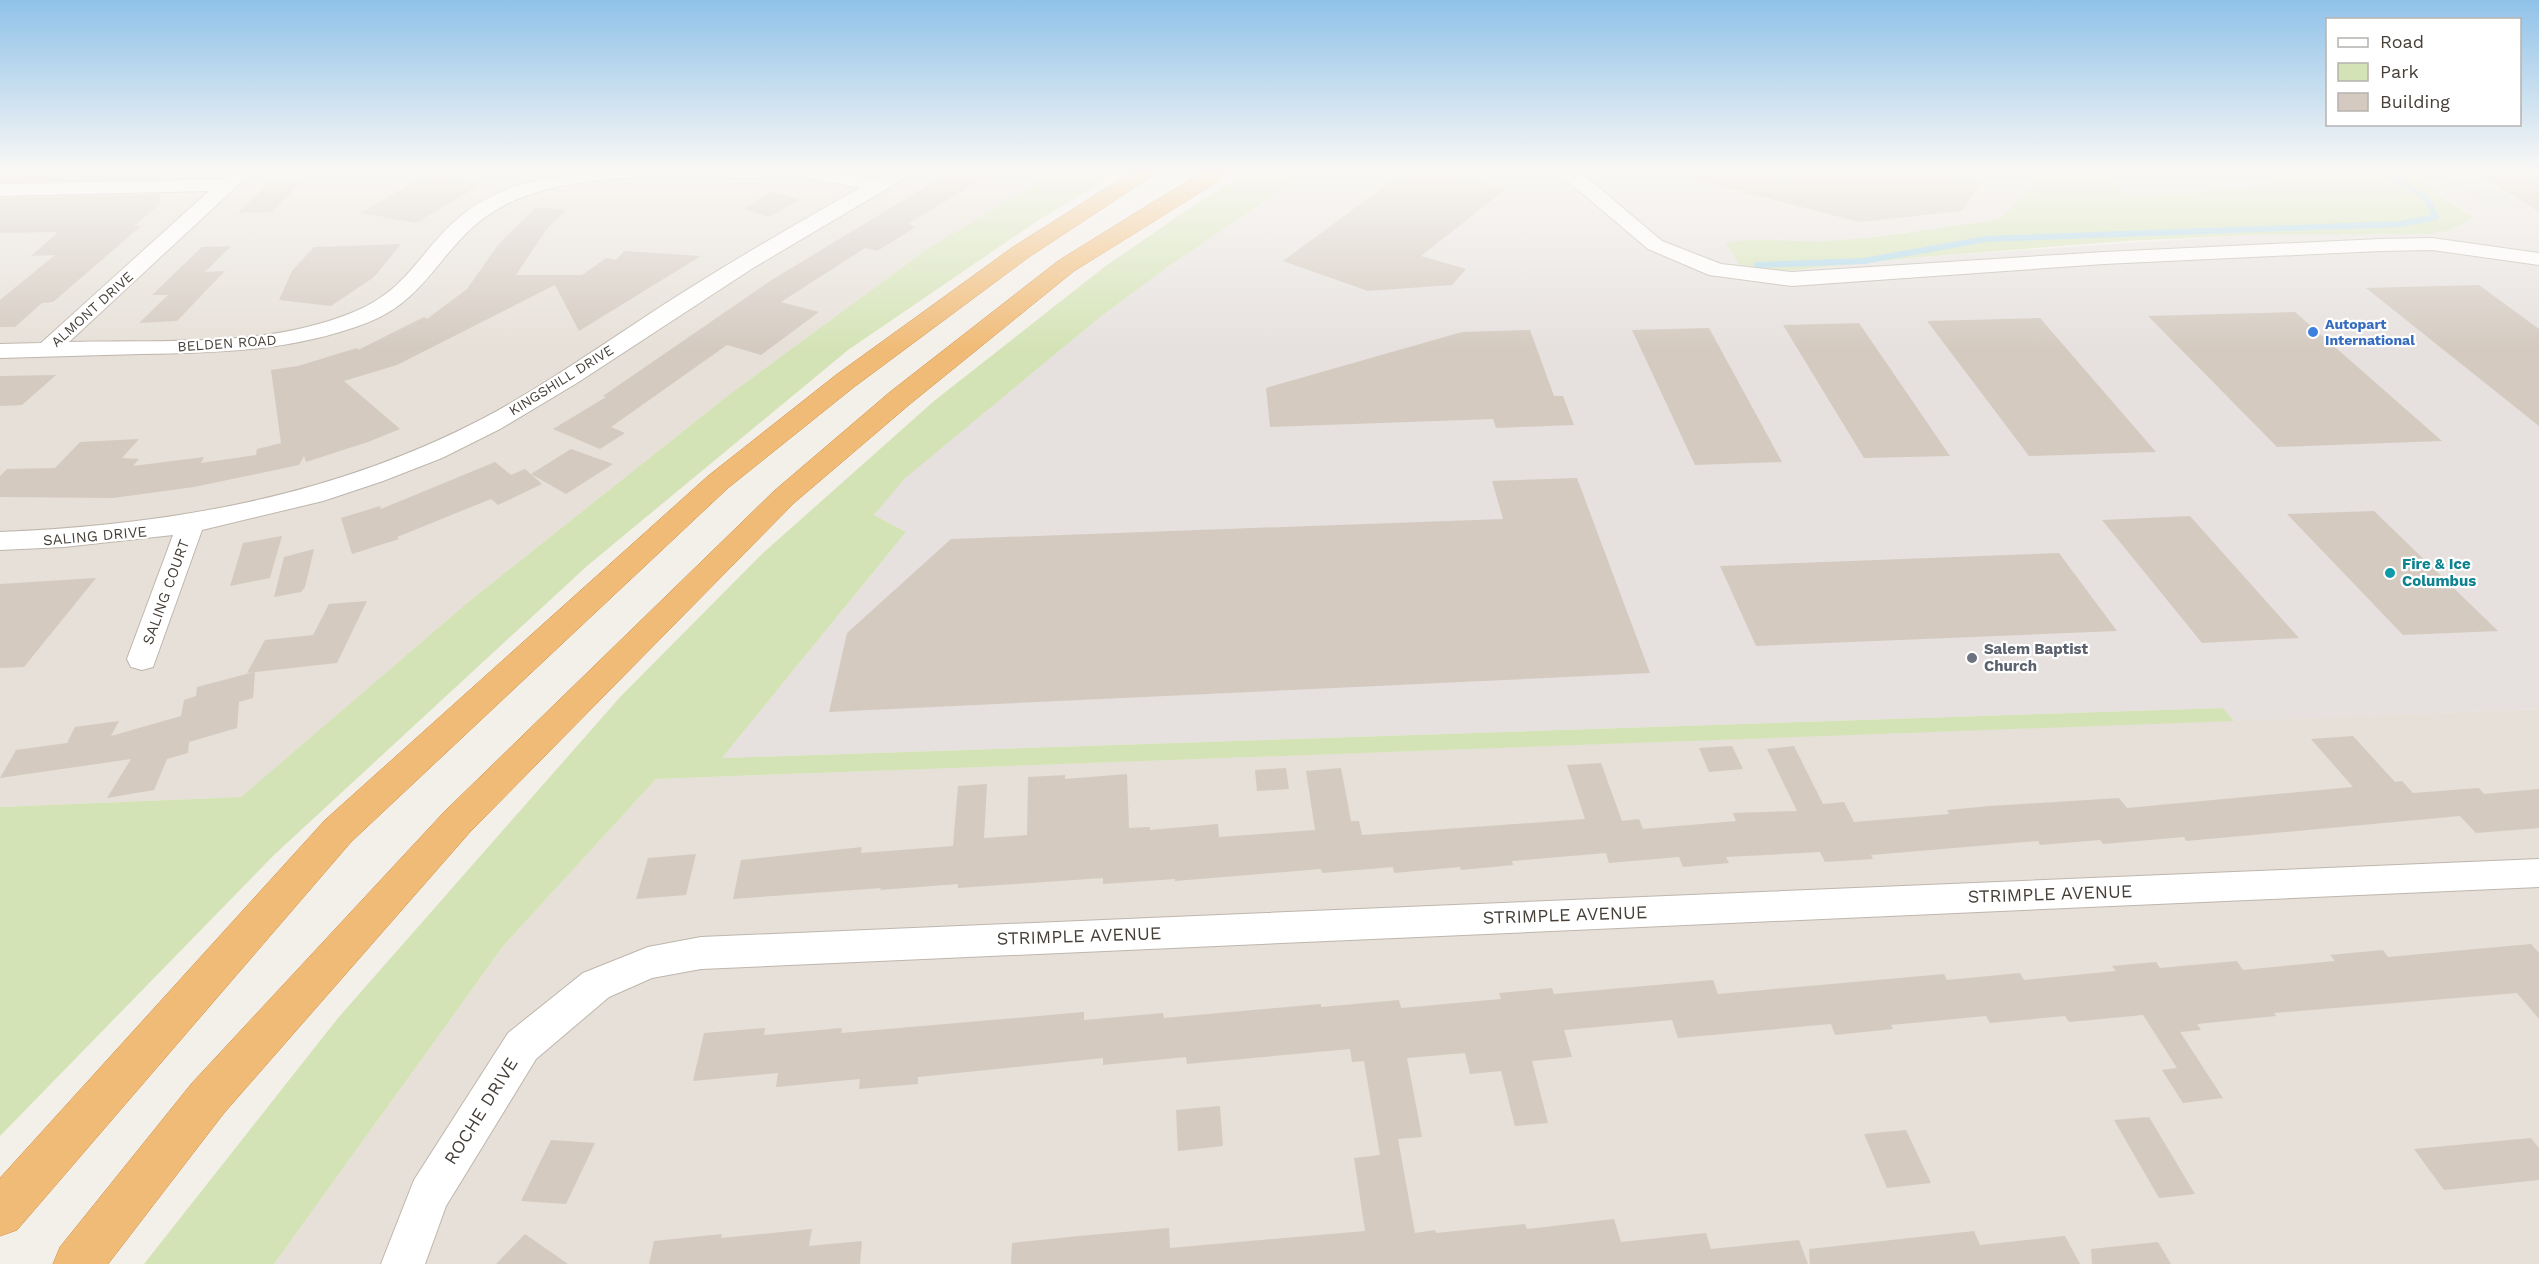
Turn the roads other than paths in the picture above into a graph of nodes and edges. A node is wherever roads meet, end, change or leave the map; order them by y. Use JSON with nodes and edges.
{"nodes":[{"id":1,"x":178,"y":231,"type":"edge"},
{"id":2,"x":460,"y":231,"type":"edge"},
{"id":3,"x":802,"y":231,"type":"edge"},
{"id":4,"x":1055,"y":231,"type":"edge"},
{"id":5,"x":1122,"y":231,"type":"edge"},
{"id":6,"x":1639,"y":231,"type":"edge"},
{"id":7,"x":2539,"y":259,"type":"edge"},
{"id":8,"x":47,"y":350,"type":"junction"},
{"id":9,"x":0,"y":351,"type":"edge"},
{"id":10,"x":190,"y":525,"type":"junction"},
{"id":11,"x":0,"y":541,"type":"edge"},
{"id":12,"x":142,"y":659,"type":"dead end"},
{"id":13,"x":2539,"y":873,"type":"edge"},
{"id":14,"x":596,"y":985,"type":"joint"},
{"id":15,"x":0,"y":1213,"type":"edge"},
{"id":16,"x":77,"y":1264,"type":"edge"},
{"id":17,"x":403,"y":1264,"type":"edge"}],
"edges":[{"from":1,"to":8,"type":"street","name":"ALMONT DRIVE"},
{"from":2,"to":8,"type":"street","name":"BELDEN ROAD"},
{"from":3,"to":10,"type":"street","name":"KINGSHILL DRIVE"},
{"from":4,"to":15,"type":"highway"},
{"from":5,"to":16,"type":"highway"},
{"from":6,"to":7,"type":"street"},
{"from":8,"to":9,"type":"street","name":"BELDEN ROAD"},
{"from":10,"to":11,"type":"street","name":"SALING DRIVE"},
{"from":10,"to":12,"type":"street","name":"SALING COURT"},
{"from":13,"to":14,"type":"street","name":"STRIMPLE AVENUE"},
{"from":14,"to":17,"type":"street","name":"ROCHE DRIVE"}]}
